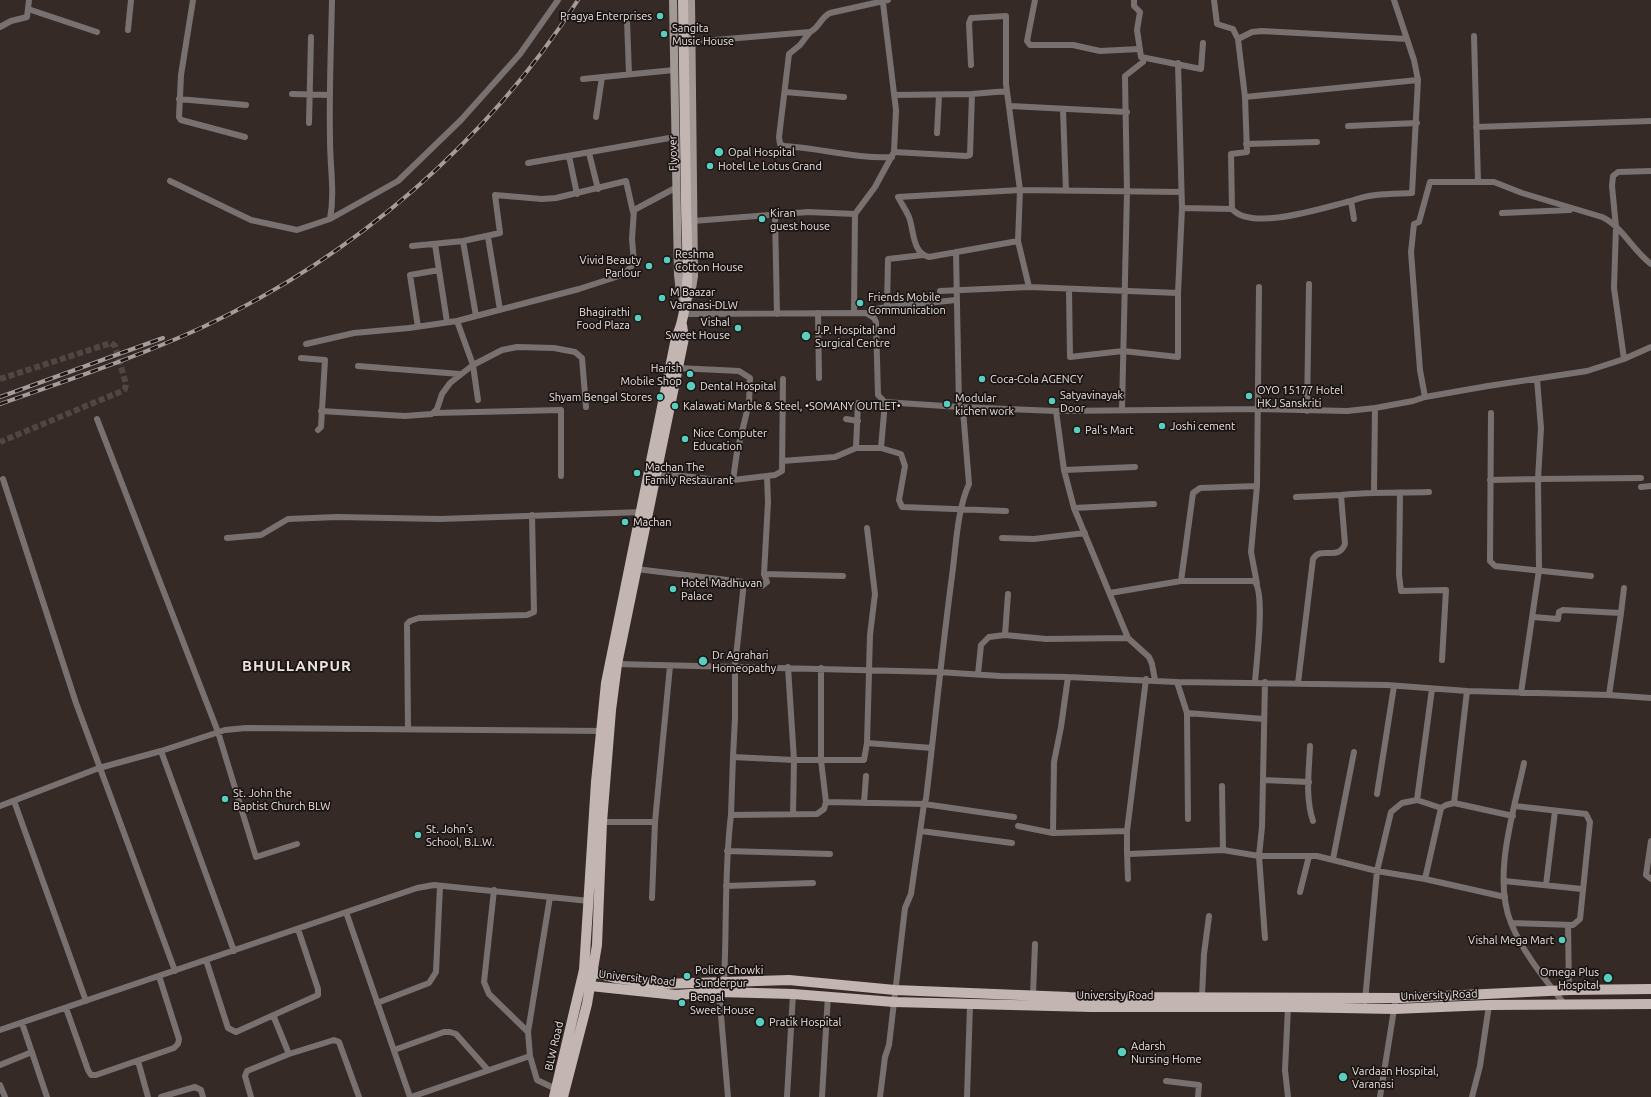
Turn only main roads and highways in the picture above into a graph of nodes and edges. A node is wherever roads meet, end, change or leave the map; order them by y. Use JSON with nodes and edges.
{"nodes":[{"id":1,"x":683,"y":0,"type":"edge"},
{"id":2,"x":682,"y":326,"type":"junction"},
{"id":3,"x":645,"y":512,"type":"junction"},
{"id":4,"x":613,"y":664,"type":"junction"},
{"id":5,"x":605,"y":731,"type":"junction"},
{"id":6,"x":588,"y":971,"type":"junction"},
{"id":7,"x":615,"y":978,"type":"junction"},
{"id":8,"x":586,"y":985,"type":"junction"},
{"id":9,"x":611,"y":988,"type":"junction"},
{"id":10,"x":1651,"y":989,"type":"edge"},
{"id":11,"x":1651,"y":1004,"type":"edge"},
{"id":12,"x":555,"y":1093,"type":"edge"},
{"id":13,"x":563,"y":1097,"type":"edge"}],
"edges":[{"from":1,"to":2,"type":"main road","name":"Flyover"},
{"from":2,"to":3,"type":"main road"},
{"from":2,"to":3,"type":"main road"},
{"from":3,"to":4,"type":"main road"},
{"from":3,"to":4,"type":"main road"},
{"from":4,"to":5,"type":"main road"},
{"from":5,"to":6,"type":"main road"},
{"from":5,"to":6,"type":"main road"},
{"from":6,"to":7,"type":"main road"},
{"from":6,"to":8,"type":"main road"},
{"from":7,"to":9,"type":"main road"},
{"from":7,"to":10,"type":"main road"},
{"from":8,"to":9,"type":"main road","name":"University Road"},
{"from":8,"to":12,"type":"main road","name":"BLW Road"},
{"from":8,"to":13,"type":"main road"},
{"from":9,"to":11,"type":"main road","name":"University Road"}]}
